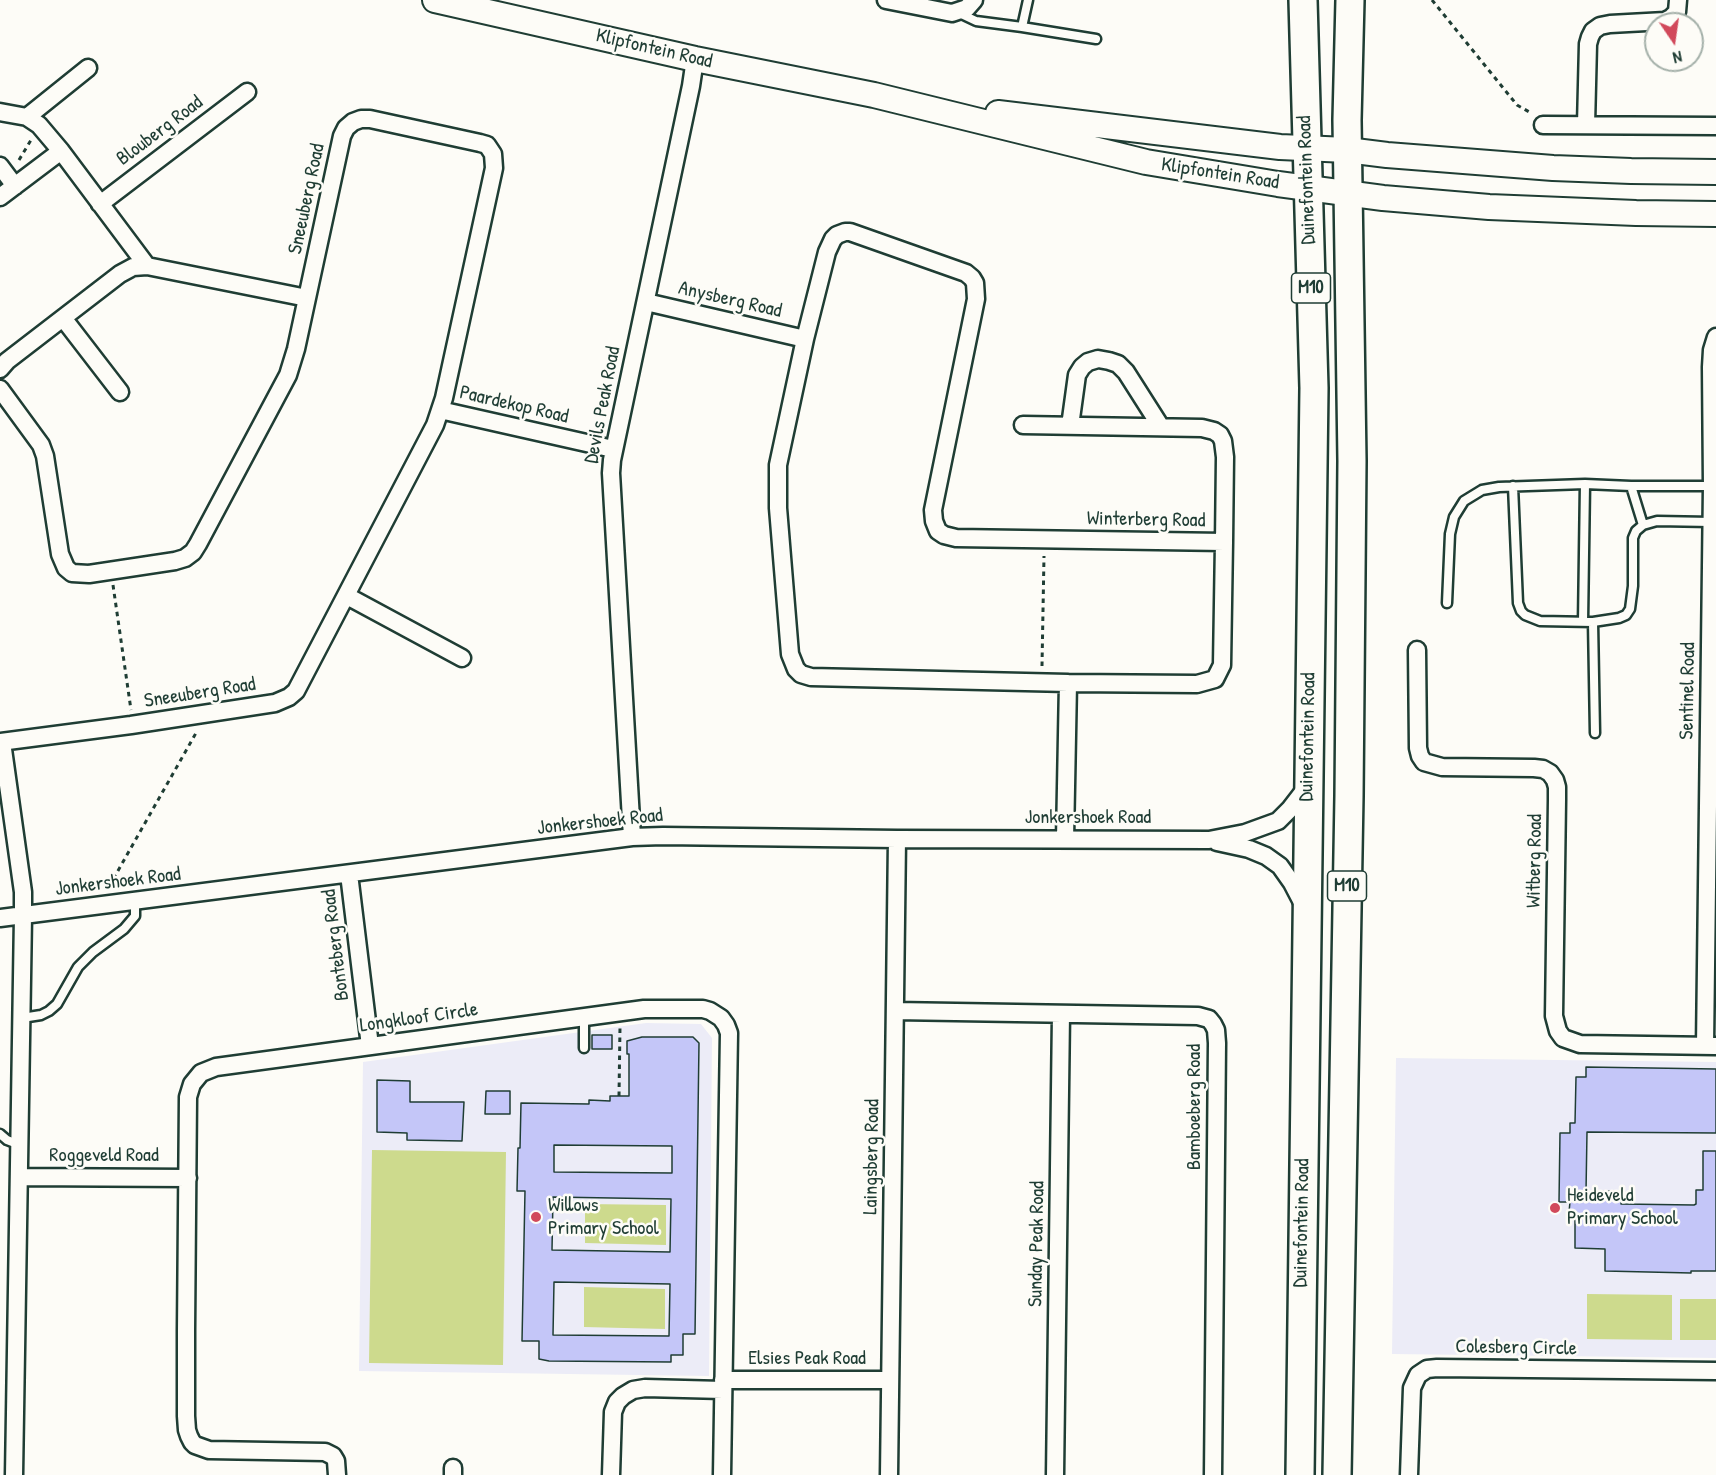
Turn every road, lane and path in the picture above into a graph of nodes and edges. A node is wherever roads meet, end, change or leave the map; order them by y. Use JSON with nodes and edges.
{"nodes":[{"id":1,"x":435,"y":0,"type":"edge"},
{"id":2,"x":886,"y":0,"type":"edge"},
{"id":3,"x":974,"y":0,"type":"edge"},
{"id":4,"x":1028,"y":0,"type":"edge"},
{"id":5,"x":1303,"y":0,"type":"edge"},
{"id":6,"x":1350,"y":0,"type":"edge"},
{"id":7,"x":1432,"y":0,"type":"edge"},
{"id":8,"x":1678,"y":0,"type":"edge"},
{"id":9,"x":508,"y":7,"type":"edge"},
{"id":10,"x":957,"y":12,"type":"junction"},
{"id":11,"x":1022,"y":27,"type":"junction"},
{"id":12,"x":1096,"y":39,"type":"dead end"},
{"id":13,"x":695,"y":59,"type":"junction"},
{"id":14,"x":88,"y":68,"type":"dead end"},
{"id":15,"x":247,"y":92,"type":"dead end"},
{"id":16,"x":874,"y":95,"type":"junction"},
{"id":17,"x":0,"y":112,"type":"edge"},
{"id":18,"x":1539,"y":120,"type":"joint"},
{"id":19,"x":33,"y":121,"type":"junction"},
{"id":20,"x":1586,"y":125,"type":"junction"},
{"id":21,"x":1716,"y":126,"type":"edge"},
{"id":22,"x":1308,"y":148,"type":"junction"},
{"id":23,"x":1347,"y":150,"type":"junction"},
{"id":24,"x":61,"y":151,"type":"junction"},
{"id":25,"x":1716,"y":172,"type":"edge"},
{"id":26,"x":8,"y":177,"type":"edge"},
{"id":27,"x":1308,"y":188,"type":"junction"},
{"id":28,"x":1349,"y":193,"type":"junction"},
{"id":29,"x":0,"y":197,"type":"edge"},
{"id":30,"x":100,"y":204,"type":"junction"},
{"id":31,"x":1716,"y":214,"type":"edge"},
{"id":32,"x":147,"y":266,"type":"junction"},
{"id":33,"x":307,"y":298,"type":"junction"},
{"id":34,"x":646,"y":302,"type":"junction"},
{"id":35,"x":63,"y":318,"type":"junction"},
{"id":36,"x":1716,"y":337,"type":"edge"},
{"id":37,"x":806,"y":339,"type":"junction"},
{"id":38,"x":1,"y":366,"type":"edge"},
{"id":39,"x":0,"y":389,"type":"edge"},
{"id":40,"x":120,"y":392,"type":"dead end"},
{"id":41,"x":440,"y":410,"type":"junction"},
{"id":42,"x":1023,"y":425,"type":"dead end"},
{"id":43,"x":1070,"y":426,"type":"junction"},
{"id":44,"x":1161,"y":428,"type":"junction"},
{"id":45,"x":613,"y":449,"type":"junction"},
{"id":46,"x":1585,"y":484,"type":"junction"},
{"id":47,"x":1513,"y":486,"type":"junction"},
{"id":48,"x":1631,"y":486,"type":"junction"},
{"id":49,"x":1712,"y":486,"type":"junction"},
{"id":50,"x":1712,"y":522,"type":"junction"},
{"id":51,"x":1643,"y":525,"type":"junction"},
{"id":52,"x":1224,"y":542,"type":"junction"},
{"id":53,"x":1044,"y":550,"type":"dead end"},
{"id":54,"x":113,"y":580,"type":"dead end"},
{"id":55,"x":347,"y":596,"type":"junction"},
{"id":56,"x":1447,"y":603,"type":"dead end"},
{"id":57,"x":1583,"y":622,"type":"junction"},
{"id":58,"x":1593,"y":622,"type":"junction"},
{"id":59,"x":1417,"y":650,"type":"dead end"},
{"id":60,"x":462,"y":658,"type":"dead end"},
{"id":61,"x":1042,"y":671,"type":"dead end"},
{"id":62,"x":1068,"y":683,"type":"junction"},
{"id":63,"x":131,"y":714,"type":"dead end"},
{"id":64,"x":199,"y":726,"type":"dead end"},
{"id":65,"x":1595,"y":734,"type":"dead end"},
{"id":66,"x":1,"y":742,"type":"edge"},
{"id":67,"x":1307,"y":787,"type":"junction"},
{"id":68,"x":632,"y":837,"type":"junction"},
{"id":69,"x":897,"y":839,"type":"junction"},
{"id":70,"x":1065,"y":839,"type":"junction"},
{"id":71,"x":1209,"y":840,"type":"junction"},
{"id":72,"x":349,"y":874,"type":"junction"},
{"id":73,"x":117,"y":893,"type":"dead end"},
{"id":74,"x":135,"y":901,"type":"junction"},
{"id":75,"x":1306,"y":910,"type":"junction"},
{"id":76,"x":23,"y":916,"type":"junction"},
{"id":77,"x":0,"y":918,"type":"edge"},
{"id":78,"x":895,"y":1011,"type":"junction"},
{"id":79,"x":1061,"y":1014,"type":"junction"},
{"id":80,"x":584,"y":1017,"type":"junction"},
{"id":81,"x":22,"y":1018,"type":"junction"},
{"id":82,"x":620,"y":1023,"type":"dead end"},
{"id":83,"x":370,"y":1046,"type":"junction"},
{"id":84,"x":1711,"y":1046,"type":"edge"},
{"id":85,"x":584,"y":1048,"type":"dead end"},
{"id":86,"x":619,"y":1096,"type":"dead end"},
{"id":87,"x":0,"y":1134,"type":"edge"},
{"id":88,"x":20,"y":1145,"type":"junction"},
{"id":89,"x":20,"y":1177,"type":"junction"},
{"id":90,"x":188,"y":1178,"type":"junction"},
{"id":91,"x":1716,"y":1371,"type":"edge"},
{"id":92,"x":890,"y":1380,"type":"junction"},
{"id":93,"x":723,"y":1385,"type":"junction"},
{"id":94,"x":14,"y":1475,"type":"edge"},
{"id":95,"x":337,"y":1475,"type":"edge"},
{"id":96,"x":611,"y":1475,"type":"edge"},
{"id":97,"x":722,"y":1475,"type":"edge"},
{"id":98,"x":889,"y":1475,"type":"edge"},
{"id":99,"x":1054,"y":1475,"type":"edge"},
{"id":100,"x":1213,"y":1475,"type":"edge"},
{"id":101,"x":1300,"y":1475,"type":"edge"},
{"id":102,"x":1337,"y":1475,"type":"edge"},
{"id":103,"x":1409,"y":1475,"type":"edge"}],
"edges":[{"from":1,"to":9,"type":"main road","name":"Klipfontein Road"},
{"from":2,"to":10,"type":"street"},
{"from":3,"to":10,"type":"street"},
{"from":4,"to":11,"type":"lane"},
{"from":5,"to":22,"type":"main road","name":"Duinefontein Road","number":"M10"},
{"from":6,"to":23,"type":"main road","name":"Duinefontein Road","number":"M10"},
{"from":7,"to":18,"type":"path"},
{"from":8,"to":20,"type":"street"},
{"from":9,"to":13,"type":"main road","name":"Klipfontein Road"},
{"from":10,"to":11,"type":"lane"},
{"from":11,"to":12,"type":"lane"},
{"from":13,"to":16,"type":"main road","name":"Klipfontein Road"},
{"from":13,"to":34,"type":"street","name":"Devils Peak Road"},
{"from":14,"to":19,"type":"street"},
{"from":15,"to":30,"type":"street","name":"Blouberg Road"},
{"from":16,"to":22,"type":"main road","name":"Klipfontein Road"},
{"from":16,"to":27,"type":"main road","name":"Klipfontein Road"},
{"from":17,"to":19,"type":"street"},
{"from":18,"to":20,"type":"street"},
{"from":19,"to":24,"type":"street"},
{"from":19,"to":26,"type":"path"},
{"from":20,"to":21,"type":"street"},
{"from":22,"to":23,"type":"main road","name":"Klipfontein Road"},
{"from":22,"to":27,"type":"main road","name":"Duinefontein Road","number":"M10"},
{"from":23,"to":25,"type":"main road","name":"Klipfontein Road"},
{"from":23,"to":28,"type":"main road","name":"Duinefontein Road","number":"M10"},
{"from":24,"to":26,"type":"street"},
{"from":24,"to":30,"type":"street"},
{"from":26,"to":29,"type":"street"},
{"from":27,"to":28,"type":"main road","name":"Klipfontein Road"},
{"from":27,"to":67,"type":"main road","name":"Duinefontein Road","number":"M10"},
{"from":28,"to":31,"type":"main road","name":"Klipfontein Road"},
{"from":28,"to":102,"type":"main road","name":"Duinefontein Road","number":"M10"},
{"from":30,"to":32,"type":"street"},
{"from":32,"to":33,"type":"street"},
{"from":32,"to":35,"type":"street"},
{"from":33,"to":39,"type":"street","name":"Sneeuberg Road"},
{"from":33,"to":41,"type":"street","name":"Sneeuberg Road"},
{"from":34,"to":37,"type":"street","name":"Anysberg Road"},
{"from":34,"to":45,"type":"street","name":"Devils Peak Road"},
{"from":35,"to":38,"type":"street"},
{"from":35,"to":40,"type":"street"},
{"from":36,"to":49,"type":"street","name":"Sentinel Road"},
{"from":37,"to":52,"type":"street","name":"Winterberg Road"},
{"from":37,"to":62,"type":"street","name":"Winterberg Road"},
{"from":41,"to":45,"type":"street","name":"Paardekop Road"},
{"from":41,"to":55,"type":"street","name":"Sneeuberg Road"},
{"from":42,"to":43,"type":"street"},
{"from":43,"to":44,"type":"street"},
{"from":43,"to":44,"type":"street"},
{"from":44,"to":52,"type":"street"},
{"from":45,"to":68,"type":"street","name":"Devils Peak Road"},
{"from":46,"to":47,"type":"lane"},
{"from":46,"to":48,"type":"lane"},
{"from":46,"to":57,"type":"lane"},
{"from":47,"to":56,"type":"lane"},
{"from":47,"to":57,"type":"lane"},
{"from":48,"to":49,"type":"lane"},
{"from":48,"to":51,"type":"lane"},
{"from":49,"to":50,"type":"street","name":"Sentinel Road"},
{"from":50,"to":51,"type":"lane"},
{"from":50,"to":84,"type":"street","name":"Sentinel Road"},
{"from":51,"to":58,"type":"lane"},
{"from":52,"to":62,"type":"street","name":"Winterberg Road"},
{"from":53,"to":61,"type":"path"},
{"from":54,"to":63,"type":"path"},
{"from":55,"to":60,"type":"street"},
{"from":55,"to":66,"type":"street","name":"Sneeuberg Road"},
{"from":57,"to":58,"type":"lane"},
{"from":58,"to":65,"type":"lane"},
{"from":59,"to":84,"type":"street","name":"Witberg Road"},
{"from":62,"to":70,"type":"street"},
{"from":64,"to":73,"type":"path"},
{"from":66,"to":76,"type":"street"},
{"from":67,"to":71,"type":"street","name":"Jonkershoek Road"},
{"from":67,"to":75,"type":"main road","name":"Duinefontein Road","number":"M10"},
{"from":68,"to":69,"type":"street","name":"Jonkershoek Road"},
{"from":68,"to":72,"type":"street","name":"Jonkershoek Road"},
{"from":69,"to":70,"type":"street","name":"Jonkershoek Road"},
{"from":69,"to":78,"type":"street","name":"Laingsberg Road"},
{"from":70,"to":71,"type":"street","name":"Jonkershoek Road"},
{"from":71,"to":75,"type":"street","name":"Jonkershoek Road"},
{"from":72,"to":74,"type":"street","name":"Jonkershoek Road"},
{"from":72,"to":83,"type":"street","name":"Bonteberg Road"},
{"from":74,"to":76,"type":"street","name":"Jonkershoek Road"},
{"from":74,"to":81,"type":"lane"},
{"from":75,"to":101,"type":"main road","name":"Duinefontein Road","number":"M10"},
{"from":76,"to":77,"type":"street","name":"Jonkershoek Road"},
{"from":76,"to":81,"type":"street"},
{"from":78,"to":79,"type":"street","name":"Bamboeberg Road"},
{"from":78,"to":92,"type":"street","name":"Laingsberg Road"},
{"from":79,"to":99,"type":"street","name":"Sunday Peak Road"},
{"from":79,"to":100,"type":"street","name":"Bamboeberg Road"},
{"from":80,"to":83,"type":"street","name":"Longkloof Circle"},
{"from":80,"to":85,"type":"lane"},
{"from":80,"to":93,"type":"street","name":"Longkloof Circle"},
{"from":81,"to":88,"type":"street"},
{"from":82,"to":86,"type":"path"},
{"from":83,"to":90,"type":"street","name":"Longkloof Circle"},
{"from":87,"to":88,"type":"lane"},
{"from":88,"to":89,"type":"street"},
{"from":89,"to":90,"type":"street","name":"Roggeveld Road"},
{"from":89,"to":94,"type":"street"},
{"from":90,"to":95,"type":"street","name":"Longkloof Circle"},
{"from":91,"to":103,"type":"street","name":"Colesberg Circle"},
{"from":92,"to":93,"type":"street","name":"Elsies Peak Road"},
{"from":92,"to":98,"type":"street","name":"Laingsberg Road"},
{"from":93,"to":96,"type":"street","name":"Elsies Peak Road"},
{"from":93,"to":97,"type":"street","name":"Longkloof Circle"}]}
